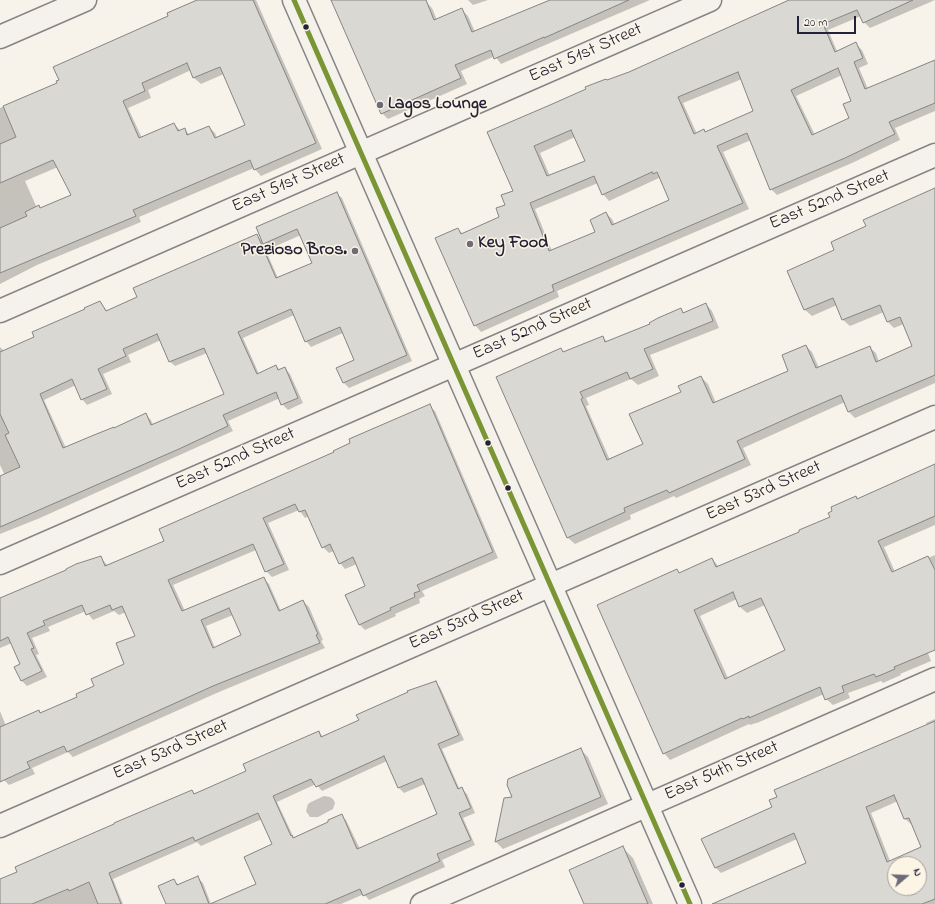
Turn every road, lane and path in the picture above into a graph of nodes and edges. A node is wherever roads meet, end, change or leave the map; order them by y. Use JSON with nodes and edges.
{"nodes":[{"id":1,"x":85,"y":0,"type":"edge"},
{"id":2,"x":294,"y":0,"type":"edge"},
{"id":3,"x":710,"y":0,"type":"edge"},
{"id":4,"x":0,"y":37,"type":"edge"},
{"id":5,"x":361,"y":153,"type":"junction"},
{"id":6,"x":935,"y":155,"type":"edge"},
{"id":7,"x":0,"y":311,"type":"edge"},
{"id":8,"x":454,"y":364,"type":"junction"},
{"id":9,"x":935,"y":417,"type":"edge"},
{"id":10,"x":0,"y":563,"type":"edge"},
{"id":11,"x":551,"y":585,"type":"junction"},
{"id":12,"x":935,"y":679,"type":"edge"},
{"id":13,"x":647,"y":805,"type":"junction"},
{"id":14,"x":0,"y":826,"type":"edge"},
{"id":15,"x":422,"y":904,"type":"edge"},
{"id":16,"x":690,"y":904,"type":"edge"}],
"edges":[{"from":1,"to":4,"type":"street"},
{"from":2,"to":5,"type":"street"},
{"from":3,"to":5,"type":"street","name":"East 51st Street"},
{"from":5,"to":7,"type":"street","name":"East 51st Street"},
{"from":5,"to":8,"type":"street"},
{"from":6,"to":8,"type":"street","name":"East 52nd Street"},
{"from":8,"to":10,"type":"street","name":"East 52nd Street"},
{"from":8,"to":11,"type":"street"},
{"from":9,"to":11,"type":"street","name":"East 53rd Street"},
{"from":11,"to":13,"type":"street"},
{"from":11,"to":14,"type":"street","name":"East 53rd Street"},
{"from":12,"to":13,"type":"street","name":"East 54th Street"},
{"from":13,"to":15,"type":"street","name":"East 54th Street"},
{"from":13,"to":16,"type":"street"}]}
